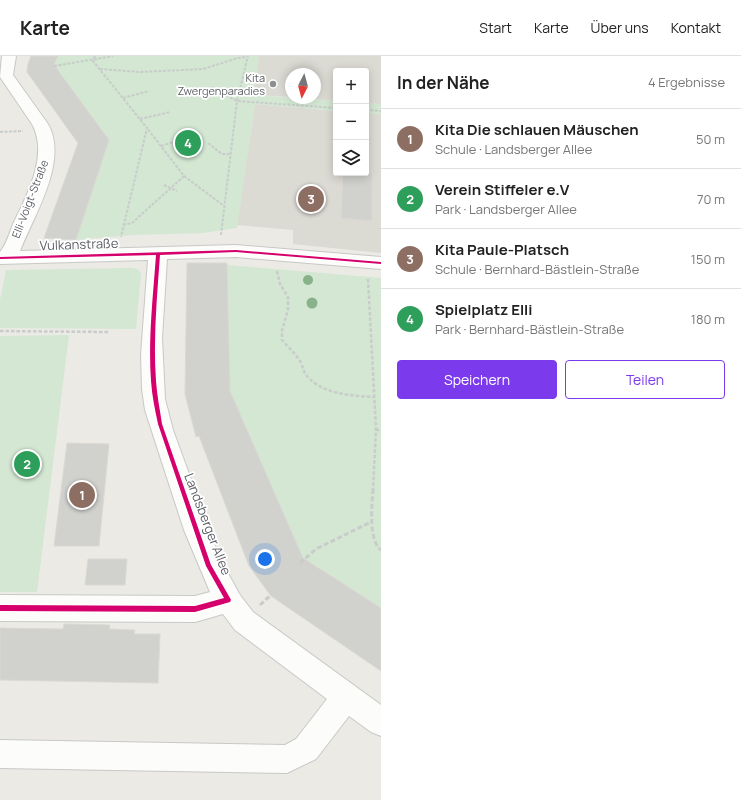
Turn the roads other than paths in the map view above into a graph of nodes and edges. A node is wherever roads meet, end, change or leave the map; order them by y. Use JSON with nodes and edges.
{"nodes":[{"id":1,"x":5,"y":64,"type":"edge"},
{"id":2,"x":158,"y":253,"type":"junction"},
{"id":3,"x":4,"y":258,"type":"edge"},
{"id":4,"x":381,"y":263,"type":"edge"},
{"id":5,"x":228,"y":600,"type":"junction"},
{"id":6,"x":0,"y":608,"type":"edge"},
{"id":7,"x":347,"y":696,"type":"junction"},
{"id":8,"x":381,"y":722,"type":"edge"},
{"id":9,"x":0,"y":754,"type":"edge"}],
"edges":[{"from":1,"to":3,"type":"street","name":"Elli-Voigt-Straße"},
{"from":2,"to":3,"type":"street","name":"Vulkanstraße"},
{"from":2,"to":4,"type":"street","name":"Vulkanstraße"},
{"from":2,"to":5,"type":"street","name":"Landsberger Allee"},
{"from":5,"to":6,"type":"street"},
{"from":5,"to":7,"type":"street","name":"Landsberger Allee"},
{"from":7,"to":8,"type":"street","name":"Landsberger Allee"},
{"from":7,"to":9,"type":"street"}]}
